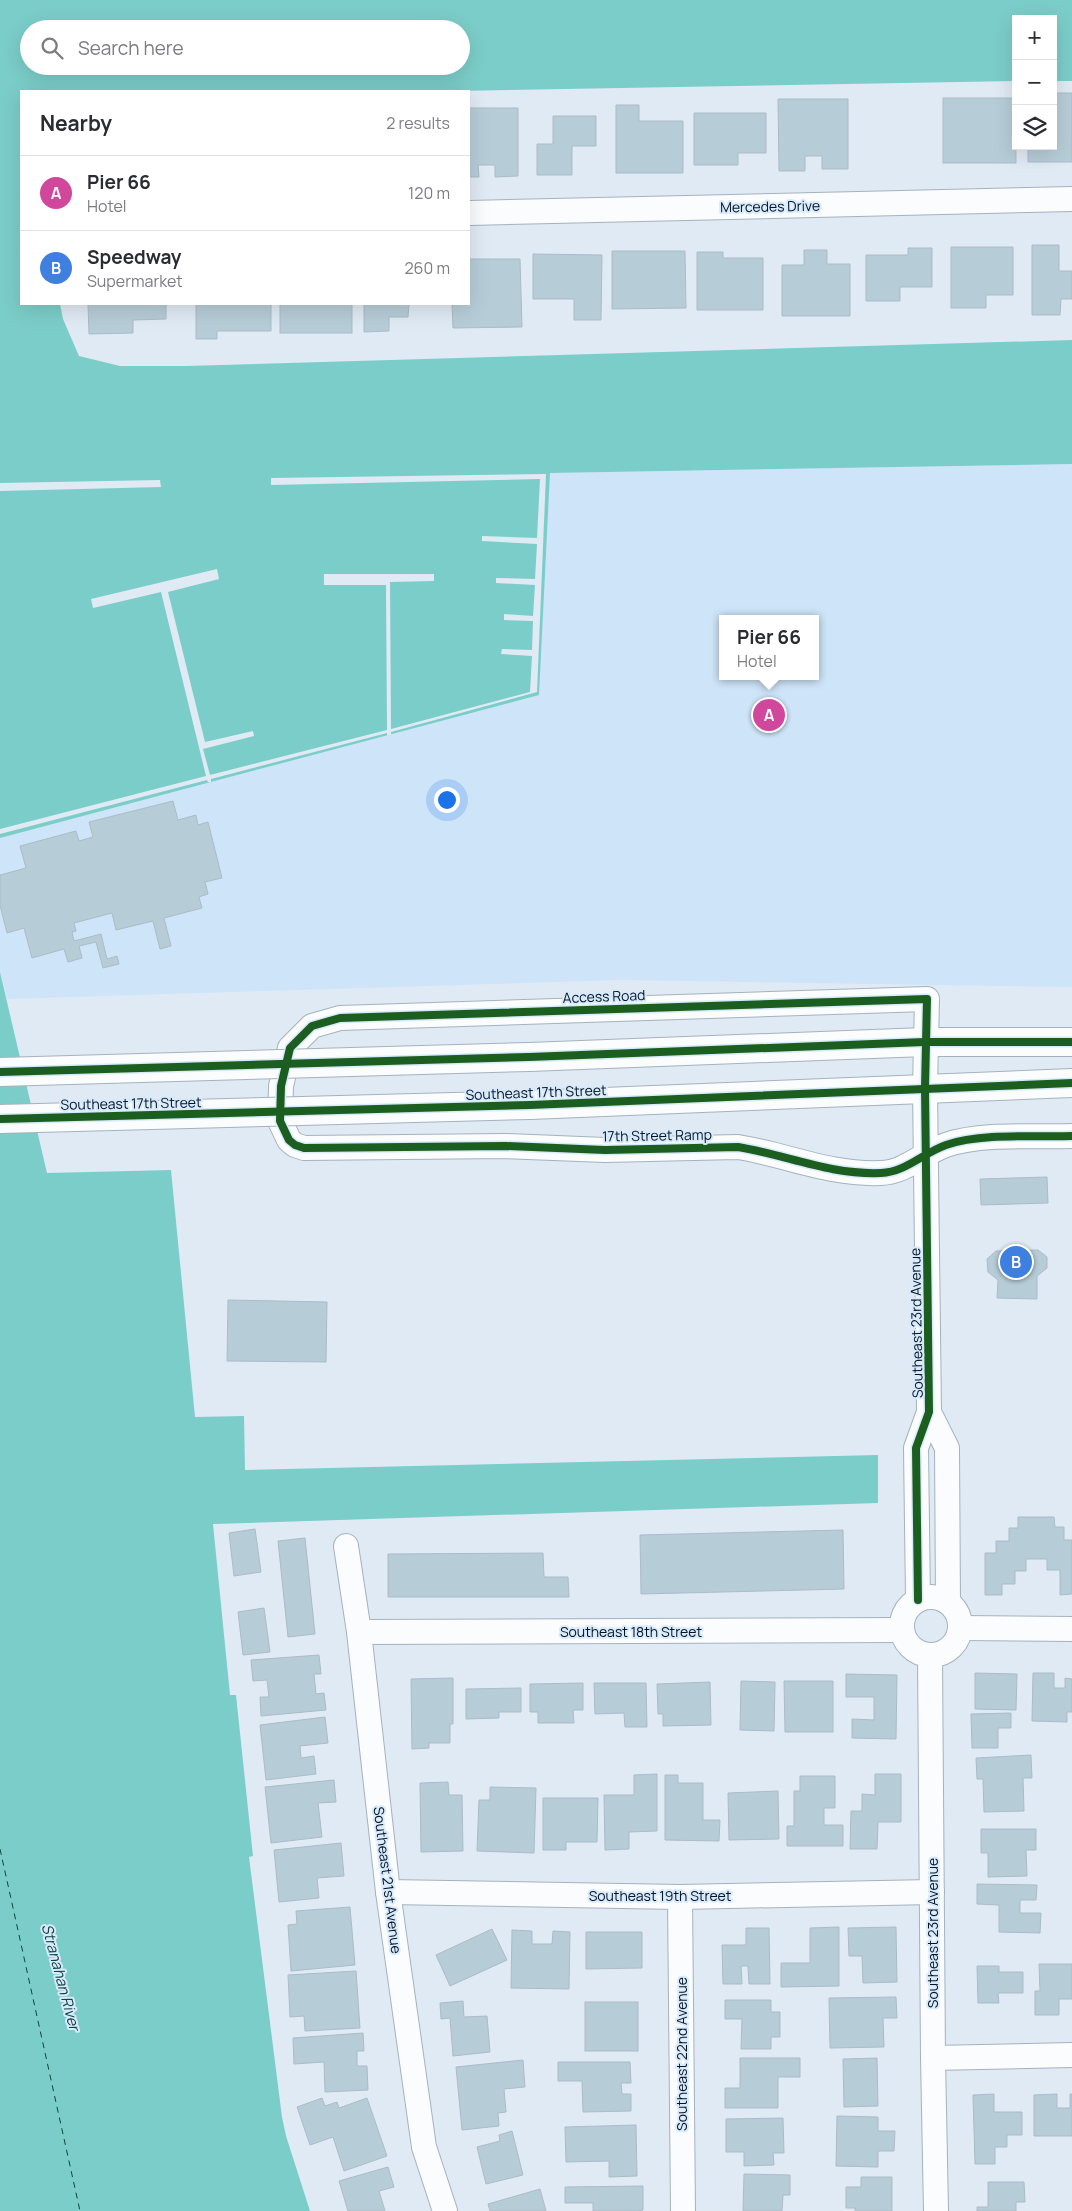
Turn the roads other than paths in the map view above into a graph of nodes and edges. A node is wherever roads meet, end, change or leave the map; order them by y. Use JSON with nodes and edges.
{"nodes":[{"id":1,"x":1072,"y":199,"type":"edge"},
{"id":2,"x":470,"y":213,"type":"edge"},
{"id":3,"x":925,"y":1042,"type":"junction"},
{"id":4,"x":1072,"y":1042,"type":"edge"},
{"id":5,"x":0,"y":1072,"type":"edge"},
{"id":6,"x":1072,"y":1083,"type":"edge"},
{"id":7,"x":281,"y":1086,"type":"joint"},
{"id":8,"x":925,"y":1088,"type":"junction"},
{"id":9,"x":0,"y":1118,"type":"edge"},
{"id":10,"x":1072,"y":1136,"type":"edge"},
{"id":11,"x":927,"y":1153,"type":"junction"},
{"id":12,"x":929,"y":1412,"type":"junction"},
{"id":13,"x":346,"y":1546,"type":"dead end"},
{"id":14,"x":918,"y":1600,"type":"junction"},
{"id":15,"x":948,"y":1602,"type":"junction"},
{"id":16,"x":961,"y":1628,"type":"junction"},
{"id":17,"x":1072,"y":1629,"type":"edge"},
{"id":18,"x":902,"y":1630,"type":"junction"},
{"id":19,"x":359,"y":1632,"type":"junction"},
{"id":20,"x":930,"y":1655,"type":"junction"},
{"id":21,"x":388,"y":1892,"type":"junction"},
{"id":22,"x":932,"y":1892,"type":"junction"},
{"id":23,"x":680,"y":1897,"type":"junction"},
{"id":24,"x":1072,"y":2055,"type":"edge"},
{"id":25,"x":933,"y":2058,"type":"junction"},
{"id":26,"x":445,"y":2211,"type":"edge"},
{"id":27,"x":683,"y":2211,"type":"edge"},
{"id":28,"x":936,"y":2211,"type":"edge"}],
"edges":[{"from":1,"to":2,"type":"street","name":"Mercedes Drive"},
{"from":3,"to":4,"type":"main road"},
{"from":3,"to":5,"type":"main road","bridge":true},
{"from":3,"to":7,"type":"street","name":"Access Road"},
{"from":3,"to":8,"type":"street","name":"Southeast 23rd Avenue"},
{"from":6,"to":8,"type":"main road","name":"Southeast 17th Street"},
{"from":7,"to":11,"type":"street","name":"17th Street Ramp"},
{"from":8,"to":9,"type":"main road","name":"Southeast 17th Street","bridge":true},
{"from":8,"to":11,"type":"street","name":"Southeast 23rd Avenue"},
{"from":10,"to":11,"type":"street","name":"17th Street Ramp"},
{"from":11,"to":12,"type":"street","name":"Southeast 23rd Avenue"},
{"from":12,"to":14,"type":"street","name":"Southeast 23rd Avenue"},
{"from":12,"to":15,"type":"street","name":"Southeast 23rd Avenue"},
{"from":13,"to":19,"type":"street","name":"Southeast 21st Avenue"},
{"from":14,"to":15,"type":"street"},
{"from":14,"to":18,"type":"street"},
{"from":15,"to":16,"type":"street"},
{"from":16,"to":17,"type":"street"},
{"from":16,"to":20,"type":"street"},
{"from":18,"to":19,"type":"street","name":"Southeast 18th Street"},
{"from":18,"to":20,"type":"street"},
{"from":19,"to":21,"type":"street","name":"Southeast 21st Avenue"},
{"from":20,"to":22,"type":"street","name":"Southeast 23rd Avenue"},
{"from":21,"to":23,"type":"street","name":"Southeast 19th Street"},
{"from":21,"to":26,"type":"street","name":"Southeast 21st Avenue"},
{"from":22,"to":23,"type":"street","name":"Southeast 19th Street"},
{"from":22,"to":25,"type":"street","name":"Southeast 23rd Avenue"},
{"from":23,"to":27,"type":"street","name":"Southeast 22nd Avenue"},
{"from":24,"to":25,"type":"street"},
{"from":25,"to":28,"type":"street","name":"Southeast 23rd Avenue"}]}
